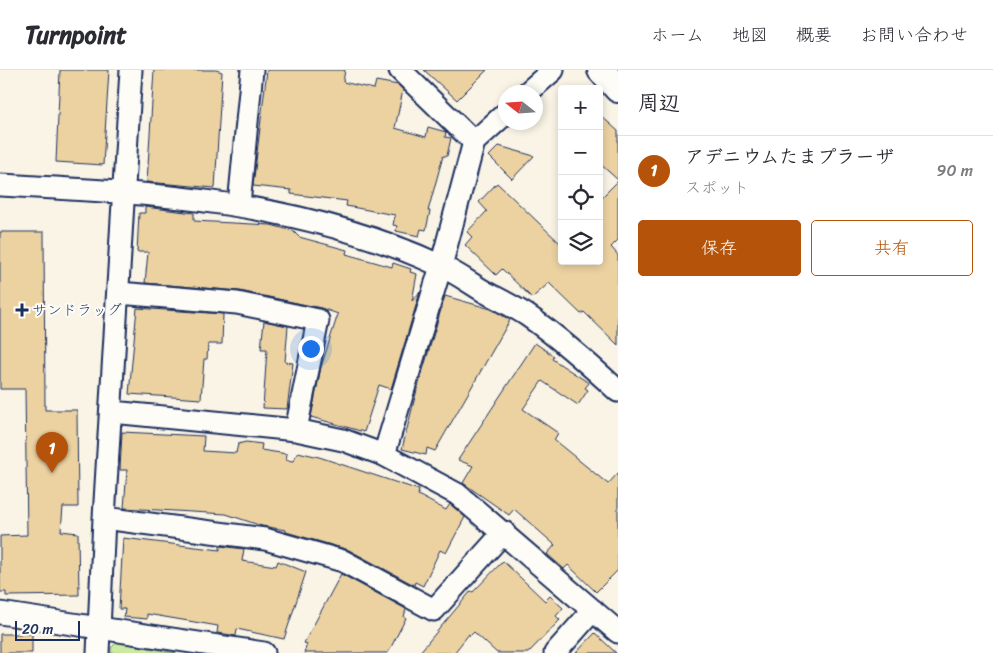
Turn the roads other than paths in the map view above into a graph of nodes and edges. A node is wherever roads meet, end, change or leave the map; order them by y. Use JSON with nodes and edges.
{"nodes":[{"id":1,"x":131,"y":70,"type":"edge"},
{"id":2,"x":252,"y":70,"type":"edge"},
{"id":3,"x":400,"y":70,"type":"edge"},
{"id":4,"x":553,"y":70,"type":"edge"},
{"id":5,"x":601,"y":70,"type":"edge"},
{"id":6,"x":536,"y":85,"type":"edge"},
{"id":7,"x":618,"y":88,"type":"edge"},
{"id":8,"x":498,"y":120,"type":"edge"},
{"id":9,"x":474,"y":142,"type":"junction"},
{"id":10,"x":0,"y":185,"type":"edge"},
{"id":11,"x":124,"y":192,"type":"junction"},
{"id":12,"x":239,"y":204,"type":"junction"},
{"id":13,"x":440,"y":266,"type":"junction"},
{"id":14,"x":119,"y":293,"type":"junction"},
{"id":15,"x":618,"y":391,"type":"edge"},
{"id":16,"x":112,"y":412,"type":"junction"},
{"id":17,"x":296,"y":430,"type":"junction"},
{"id":18,"x":384,"y":455,"type":"junction"},
{"id":19,"x":104,"y":518,"type":"junction"},
{"id":20,"x":504,"y":532,"type":"junction"},
{"id":21,"x":593,"y":610,"type":"junction"},
{"id":22,"x":0,"y":613,"type":"edge"},
{"id":23,"x":98,"y":627,"type":"junction"},
{"id":24,"x":618,"y":632,"type":"edge"},
{"id":25,"x":98,"y":653,"type":"edge"},
{"id":26,"x":264,"y":653,"type":"edge"},
{"id":27,"x":555,"y":653,"type":"edge"}],
"edges":[{"from":1,"to":11,"type":"street"},
{"from":2,"to":12,"type":"street"},
{"from":3,"to":9,"type":"street"},
{"from":4,"to":6,"type":"street"},
{"from":5,"to":7,"type":"street"},
{"from":8,"to":9,"type":"street"},
{"from":9,"to":13,"type":"street"},
{"from":10,"to":11,"type":"street"},
{"from":11,"to":12,"type":"street"},
{"from":11,"to":14,"type":"street"},
{"from":12,"to":13,"type":"street"},
{"from":13,"to":15,"type":"street"},
{"from":13,"to":18,"type":"street"},
{"from":14,"to":16,"type":"street"},
{"from":14,"to":17,"type":"street"},
{"from":16,"to":17,"type":"street"},
{"from":16,"to":19,"type":"street"},
{"from":17,"to":18,"type":"street"},
{"from":18,"to":20,"type":"street"},
{"from":19,"to":20,"type":"street"},
{"from":19,"to":23,"type":"street"},
{"from":20,"to":21,"type":"street"},
{"from":21,"to":24,"type":"street"},
{"from":21,"to":27,"type":"street"},
{"from":22,"to":23,"type":"street"},
{"from":23,"to":25,"type":"street"},
{"from":23,"to":26,"type":"street"}]}
